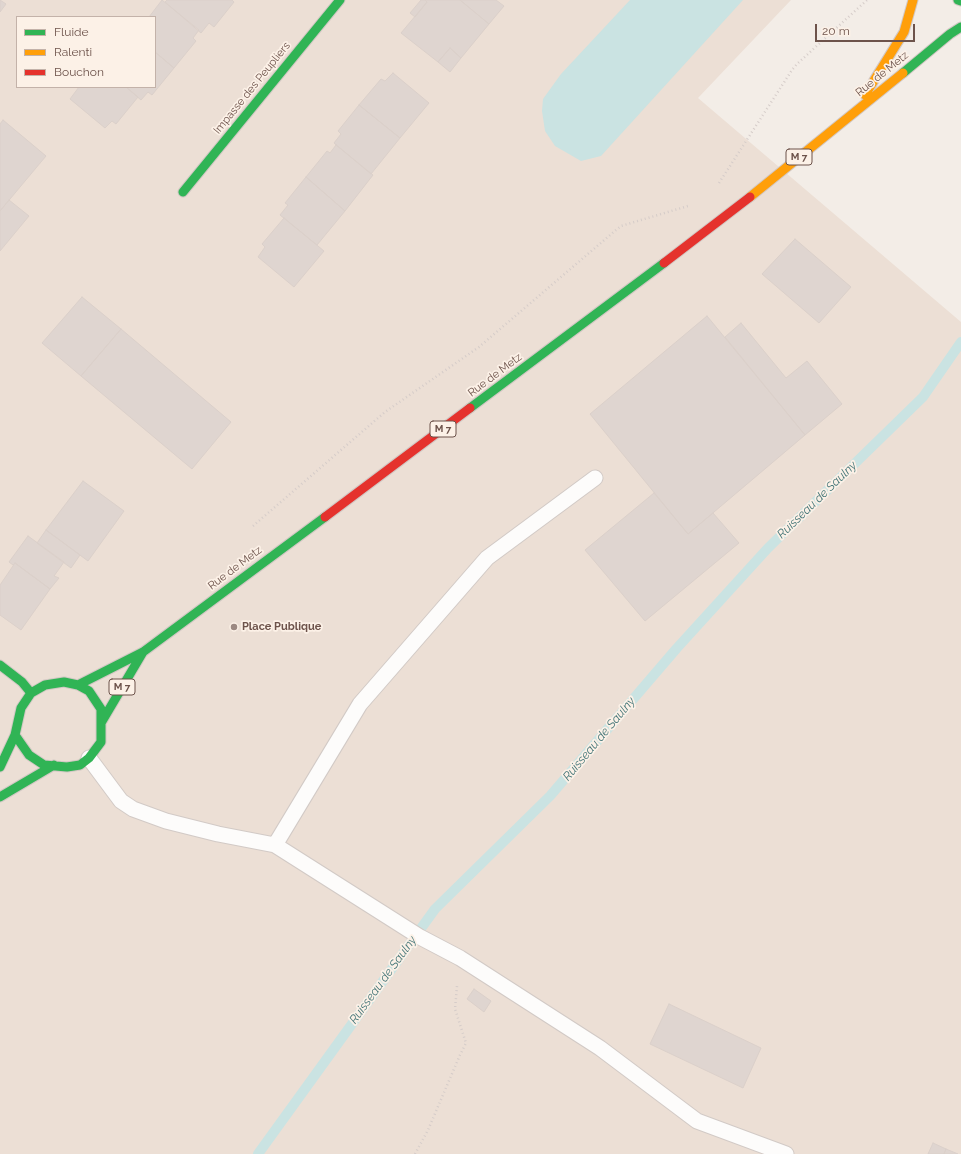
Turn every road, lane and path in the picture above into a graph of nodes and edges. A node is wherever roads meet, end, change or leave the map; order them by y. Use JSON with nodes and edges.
{"nodes":[{"id":1,"x":340,"y":0,"type":"edge"},
{"id":2,"x":867,"y":0,"type":"edge"},
{"id":3,"x":913,"y":0,"type":"edge"},
{"id":4,"x":958,"y":0,"type":"edge"},
{"id":5,"x":961,"y":1,"type":"edge"},
{"id":6,"x":961,"y":27,"type":"edge"},
{"id":7,"x":856,"y":110,"type":"junction"},
{"id":8,"x":717,"y":186,"type":"dead end"},
{"id":9,"x":183,"y":192,"type":"dead end"},
{"id":10,"x":690,"y":206,"type":"dead end"},
{"id":11,"x":595,"y":478,"type":"dead end"},
{"id":12,"x":253,"y":526,"type":"dead end"},
{"id":13,"x":143,"y":652,"type":"junction"},
{"id":14,"x":0,"y":665,"type":"edge"},
{"id":15,"x":78,"y":685,"type":"junction"},
{"id":16,"x":31,"y":693,"type":"junction"},
{"id":17,"x":101,"y":723,"type":"junction"},
{"id":18,"x":15,"y":736,"type":"junction"},
{"id":19,"x":89,"y":758,"type":"junction"},
{"id":20,"x":54,"y":765,"type":"junction"},
{"id":21,"x":0,"y":767,"type":"edge"},
{"id":22,"x":0,"y":797,"type":"edge"},
{"id":23,"x":275,"y":845,"type":"junction"},
{"id":24,"x":460,"y":958,"type":"junction"},
{"id":25,"x":415,"y":1154,"type":"edge"},
{"id":26,"x":786,"y":1154,"type":"edge"}],
"edges":[{"from":1,"to":9,"type":"main road","name":"Impasse des Peupliers"},
{"from":2,"to":8,"type":"path"},
{"from":3,"to":7,"type":"main road","name":"Rue de Metz","number":"M 7"},
{"from":4,"to":5,"type":"main road"},
{"from":6,"to":7,"type":"main road","name":"Rue de Metz","number":"M 7"},
{"from":7,"to":13,"type":"main road","name":"Rue de Metz","number":"M 7"},
{"from":10,"to":12,"type":"path"},
{"from":11,"to":23,"type":"lane"},
{"from":13,"to":15,"type":"main road","name":"Rue de Metz","number":"M 7"},
{"from":13,"to":17,"type":"main road","name":"Rue de Metz","number":"M 7"},
{"from":14,"to":16,"type":"main road"},
{"from":15,"to":16,"type":"main road"},
{"from":15,"to":17,"type":"main road","name":"Rue de Metz"},
{"from":16,"to":18,"type":"main road"},
{"from":17,"to":19,"type":"main road","name":"Rue de Metz"},
{"from":18,"to":20,"type":"main road","name":"Rue de Metz"},
{"from":18,"to":21,"type":"main road"},
{"from":19,"to":20,"type":"main road","name":"Rue de Metz"},
{"from":19,"to":23,"type":"lane"},
{"from":20,"to":22,"type":"main road"},
{"from":23,"to":24,"type":"lane"},
{"from":24,"to":25,"type":"path"},
{"from":24,"to":26,"type":"lane"}]}
